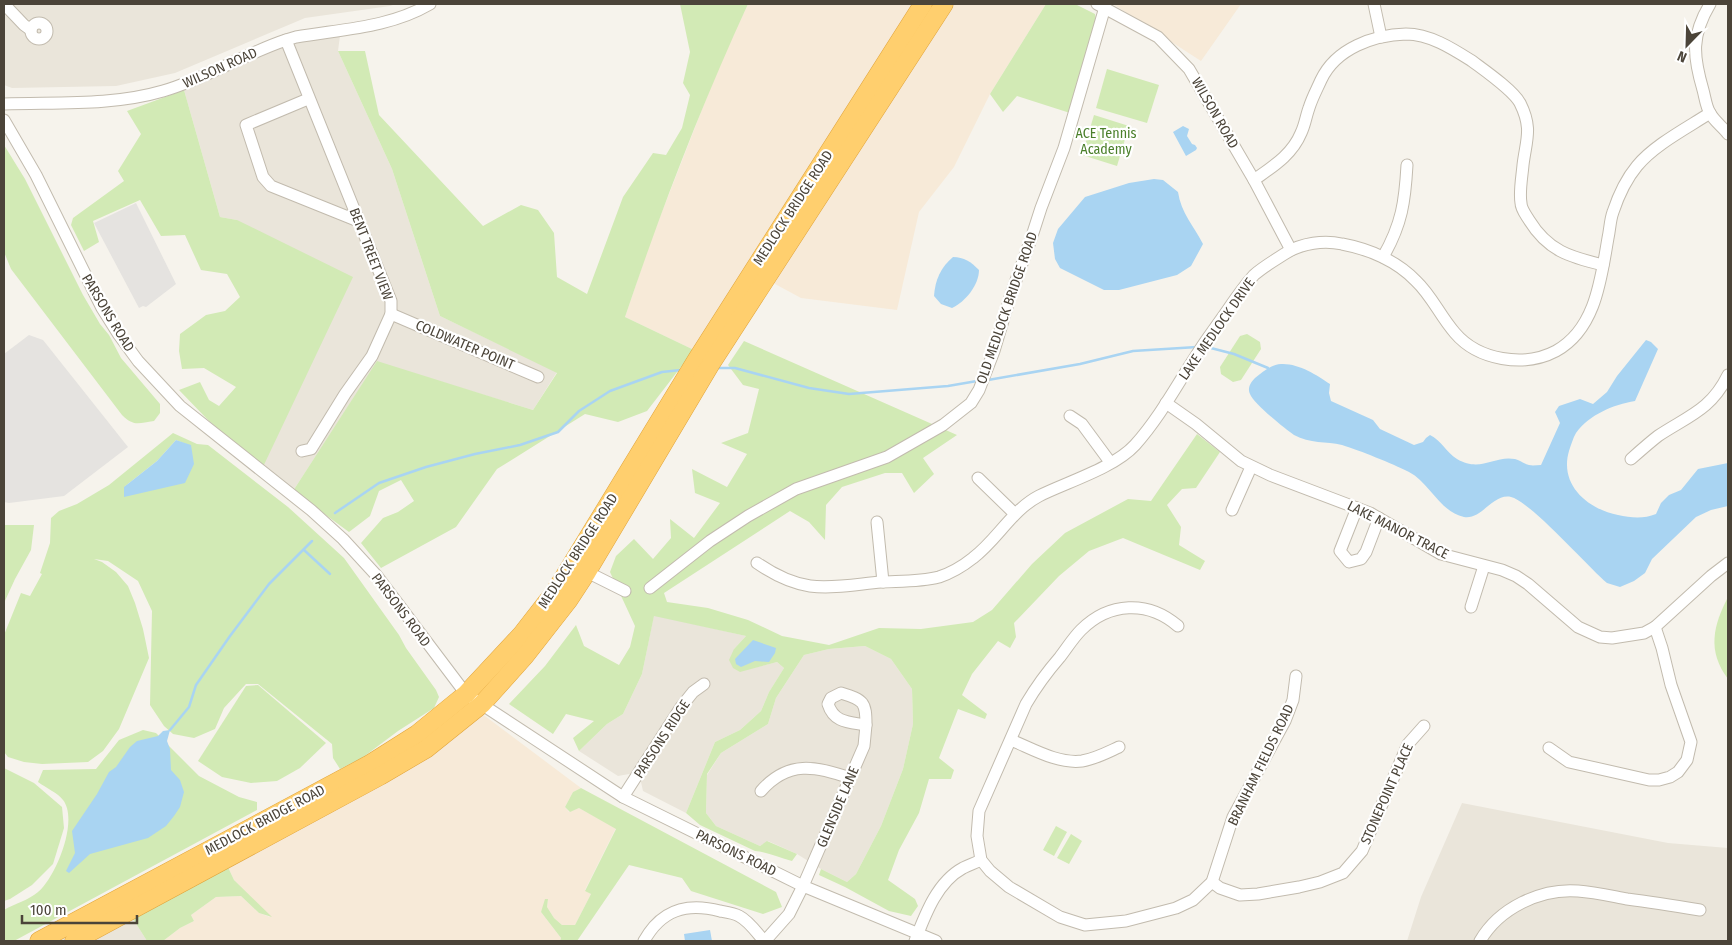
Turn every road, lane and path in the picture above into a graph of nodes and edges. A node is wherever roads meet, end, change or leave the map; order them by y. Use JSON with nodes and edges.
{"nodes":[{"id":1,"x":4,"y":4,"type":"edge"},
{"id":2,"x":430,"y":4,"type":"edge"},
{"id":3,"x":923,"y":4,"type":"edge"},
{"id":4,"x":944,"y":4,"type":"edge"},
{"id":5,"x":1374,"y":4,"type":"edge"},
{"id":6,"x":1710,"y":4,"type":"edge"},
{"id":7,"x":1101,"y":6,"type":"edge"},
{"id":8,"x":31,"y":30,"type":"dead end"},
{"id":9,"x":1381,"y":37,"type":"junction"},
{"id":10,"x":286,"y":40,"type":"junction"},
{"id":11,"x":308,"y":99,"type":"junction"},
{"id":12,"x":4,"y":104,"type":"edge"},
{"id":13,"x":1710,"y":113,"type":"junction"},
{"id":14,"x":4,"y":120,"type":"edge"},
{"id":15,"x":1728,"y":134,"type":"edge"},
{"id":16,"x":1407,"y":165,"type":"dead end"},
{"id":17,"x":1254,"y":180,"type":"junction"},
{"id":18,"x":358,"y":221,"type":"junction"},
{"id":19,"x":1291,"y":250,"type":"junction"},
{"id":20,"x":1383,"y":257,"type":"junction"},
{"id":21,"x":1603,"y":265,"type":"junction"},
{"id":22,"x":391,"y":314,"type":"junction"},
{"id":23,"x":1728,"y":376,"type":"edge"},
{"id":24,"x":538,"y":377,"type":"dead end"},
{"id":25,"x":1166,"y":403,"type":"junction"},
{"id":26,"x":1070,"y":416,"type":"dead end"},
{"id":27,"x":302,"y":451,"type":"dead end"},
{"id":28,"x":1631,"y":459,"type":"dead end"},
{"id":29,"x":1110,"y":462,"type":"junction"},
{"id":30,"x":1252,"y":467,"type":"junction"},
{"id":31,"x":978,"y":478,"type":"dead end"},
{"id":32,"x":1357,"y":508,"type":"junction"},
{"id":33,"x":1232,"y":510,"type":"dead end"},
{"id":34,"x":1015,"y":514,"type":"junction"},
{"id":35,"x":1379,"y":518,"type":"junction"},
{"id":36,"x":877,"y":522,"type":"dead end"},
{"id":37,"x":757,"y":563,"type":"dead end"},
{"id":38,"x":1728,"y":563,"type":"edge"},
{"id":39,"x":1484,"y":566,"type":"junction"},
{"id":40,"x":587,"y":572,"type":"junction"},
{"id":41,"x":883,"y":582,"type":"junction"},
{"id":42,"x":650,"y":588,"type":"dead end"},
{"id":43,"x":625,"y":591,"type":"dead end"},
{"id":44,"x":1471,"y":607,"type":"dead end"},
{"id":45,"x":1178,"y":626,"type":"dead end"},
{"id":46,"x":1655,"y":627,"type":"junction"},
{"id":47,"x":1296,"y":676,"type":"dead end"},
{"id":48,"x":704,"y":684,"type":"dead end"},
{"id":49,"x":466,"y":694,"type":"junction"},
{"id":50,"x":482,"y":704,"type":"junction"},
{"id":51,"x":866,"y":725,"type":"dead end"},
{"id":52,"x":1424,"y":726,"type":"dead end"},
{"id":53,"x":1011,"y":740,"type":"junction"},
{"id":54,"x":1119,"y":747,"type":"dead end"},
{"id":55,"x":1549,"y":748,"type":"dead end"},
{"id":56,"x":850,"y":778,"type":"junction"},
{"id":57,"x":761,"y":791,"type":"dead end"},
{"id":58,"x":623,"y":797,"type":"junction"},
{"id":59,"x":981,"y":860,"type":"junction"},
{"id":60,"x":1212,"y":882,"type":"junction"},
{"id":61,"x":803,"y":886,"type":"junction"},
{"id":62,"x":1700,"y":910,"type":"dead end"},
{"id":63,"x":94,"y":936,"type":"edge"},
{"id":64,"x":916,"y":937,"type":"edge"},
{"id":65,"x":39,"y":941,"type":"edge"},
{"id":66,"x":74,"y":941,"type":"edge"},
{"id":67,"x":644,"y":941,"type":"edge"},
{"id":68,"x":764,"y":941,"type":"edge"},
{"id":69,"x":936,"y":941,"type":"edge"},
{"id":70,"x":1480,"y":941,"type":"edge"}],
"edges":[{"from":1,"to":8,"type":"street"},
{"from":2,"to":10,"type":"street","name":"WILSON ROAD"},
{"from":3,"to":49,"type":"highway","name":"MEDLOCK BRIDGE ROAD"},
{"from":4,"to":40,"type":"highway","name":"MEDLOCK BRIDGE ROAD"},
{"from":5,"to":9,"type":"street"},
{"from":6,"to":13,"type":"street"},
{"from":7,"to":17,"type":"street","name":"WILSON ROAD"},
{"from":7,"to":42,"type":"street","name":"OLD MEDLOCK BRIDGE ROAD"},
{"from":9,"to":17,"type":"street"},
{"from":9,"to":21,"type":"street"},
{"from":10,"to":11,"type":"street","name":"BENT TREET VIEW"},
{"from":10,"to":12,"type":"street","name":"WILSON ROAD"},
{"from":11,"to":18,"type":"street","name":"BENT TREET VIEW"},
{"from":11,"to":18,"type":"street"},
{"from":13,"to":15,"type":"street"},
{"from":13,"to":21,"type":"street","name":"LAKE MEDLOCK DRIVE"},
{"from":14,"to":49,"type":"street","name":"PARSONS ROAD"},
{"from":16,"to":20,"type":"street"},
{"from":17,"to":19,"type":"street","name":"WILSON ROAD"},
{"from":18,"to":22,"type":"street","name":"BENT TREET VIEW"},
{"from":19,"to":20,"type":"street","name":"LAKE MEDLOCK DRIVE"},
{"from":19,"to":25,"type":"street","name":"LAKE MEDLOCK DRIVE"},
{"from":20,"to":21,"type":"street","name":"LAKE MEDLOCK DRIVE"},
{"from":22,"to":24,"type":"street","name":"COLDWATER POINT"},
{"from":22,"to":27,"type":"street","name":"BENT TREET VIEW"},
{"from":23,"to":28,"type":"street"},
{"from":25,"to":29,"type":"street","name":"LAKE MEDLOCK DRIVE"},
{"from":25,"to":30,"type":"street","name":"LAKE MANOR TRACE"},
{"from":26,"to":29,"type":"street"},
{"from":29,"to":34,"type":"street","name":"LAKE MEDLOCK DRIVE"},
{"from":30,"to":32,"type":"street","name":"LAKE MANOR TRACE"},
{"from":30,"to":33,"type":"street"},
{"from":31,"to":34,"type":"street"},
{"from":32,"to":35,"type":"street","name":"LAKE MANOR TRACE"},
{"from":32,"to":35,"type":"street"},
{"from":34,"to":41,"type":"street","name":"LAKE MEDLOCK DRIVE"},
{"from":35,"to":39,"type":"street","name":"LAKE MANOR TRACE"},
{"from":36,"to":41,"type":"street"},
{"from":37,"to":41,"type":"street","name":"LAKE MEDLOCK DRIVE"},
{"from":38,"to":46,"type":"street","name":"LAKE MANOR TRACE"},
{"from":39,"to":44,"type":"street"},
{"from":39,"to":46,"type":"street","name":"LAKE MANOR TRACE"},
{"from":40,"to":43,"type":"street"},
{"from":40,"to":50,"type":"highway","name":"MEDLOCK BRIDGE ROAD"},
{"from":45,"to":53,"type":"street"},
{"from":46,"to":55,"type":"street"},
{"from":47,"to":60,"type":"street","name":"BRANHAM FIELDS ROAD"},
{"from":48,"to":58,"type":"street","name":"PARSONS RIDGE"},
{"from":49,"to":50,"type":"street","name":"PARSONS ROAD"},
{"from":49,"to":65,"type":"highway","name":"MEDLOCK BRIDGE ROAD"},
{"from":50,"to":58,"type":"street","name":"PARSONS ROAD"},
{"from":50,"to":63,"type":"highway","name":"MEDLOCK BRIDGE ROAD"},
{"from":51,"to":56,"type":"street","name":"GLENSIDE LANE"},
{"from":52,"to":60,"type":"street","name":"STONEPOINT PLACE"},
{"from":53,"to":54,"type":"street"},
{"from":53,"to":59,"type":"street"},
{"from":56,"to":57,"type":"street"},
{"from":56,"to":61,"type":"street","name":"GLENSIDE LANE"},
{"from":58,"to":61,"type":"street","name":"PARSONS ROAD"},
{"from":59,"to":60,"type":"street","name":"BRANHAM FIELDS ROAD"},
{"from":59,"to":64,"type":"street"},
{"from":61,"to":64,"type":"street","name":"PARSONS ROAD"},
{"from":61,"to":68,"type":"street","name":"GLENSIDE LANE"},
{"from":62,"to":70,"type":"street"},
{"from":63,"to":66,"type":"highway","name":"MEDLOCK BRIDGE ROAD"},
{"from":64,"to":69,"type":"street","name":"PARSONS ROAD"},
{"from":67,"to":68,"type":"street"}]}
